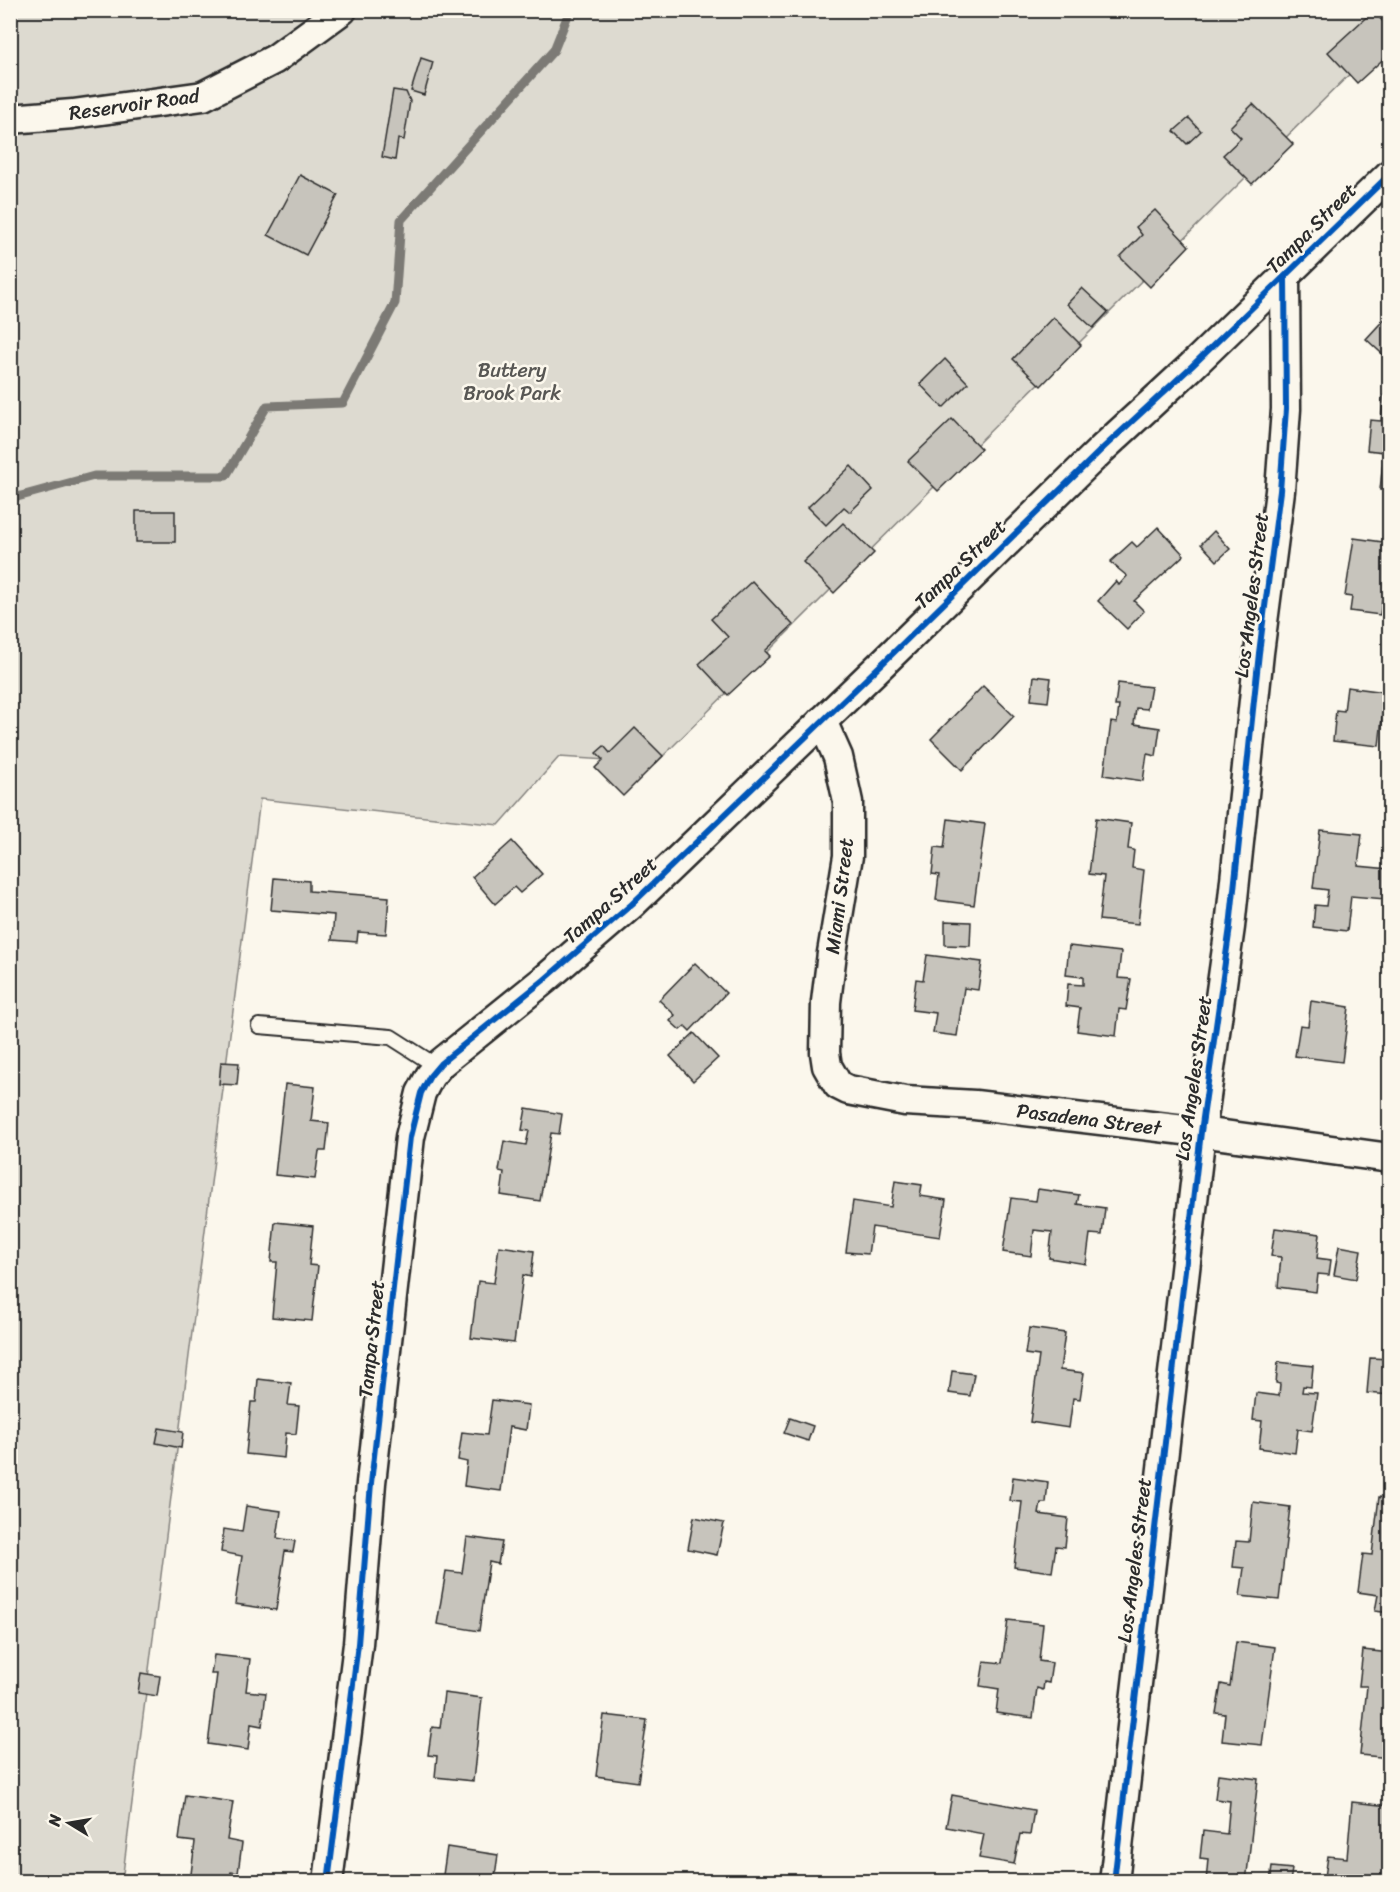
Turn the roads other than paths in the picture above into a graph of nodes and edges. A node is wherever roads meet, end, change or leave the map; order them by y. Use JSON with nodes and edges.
{"nodes":[{"id":1,"x":342,"y":10,"type":"edge"},
{"id":2,"x":10,"y":119,"type":"edge"},
{"id":3,"x":1389,"y":174,"type":"edge"},
{"id":4,"x":1285,"y":277,"type":"junction"},
{"id":5,"x":822,"y":721,"type":"junction"},
{"id":6,"x":259,"y":1026,"type":"dead end"},
{"id":7,"x":438,"y":1067,"type":"junction"},
{"id":8,"x":831,"y":1074,"type":"joint"},
{"id":9,"x":1201,"y":1132,"type":"junction"},
{"id":10,"x":1389,"y":1158,"type":"edge"},
{"id":11,"x":328,"y":1881,"type":"edge"},
{"id":12,"x":1114,"y":1881,"type":"edge"}],
"edges":[{"from":1,"to":2,"type":"street","name":"Reservoir Road"},
{"from":3,"to":4,"type":"street","name":"Tampa Street"},
{"from":4,"to":5,"type":"street","name":"Tampa Street"},
{"from":4,"to":9,"type":"street","name":"Los Angeles Street"},
{"from":5,"to":7,"type":"street","name":"Tampa Street"},
{"from":5,"to":8,"type":"street","name":"Miami Street"},
{"from":6,"to":7,"type":"lane"},
{"from":7,"to":11,"type":"street","name":"Tampa Street"},
{"from":8,"to":9,"type":"street","name":"Pasadena Street"},
{"from":9,"to":10,"type":"street","name":"Pasadena Street"},
{"from":9,"to":12,"type":"street","name":"Los Angeles Street"}]}
